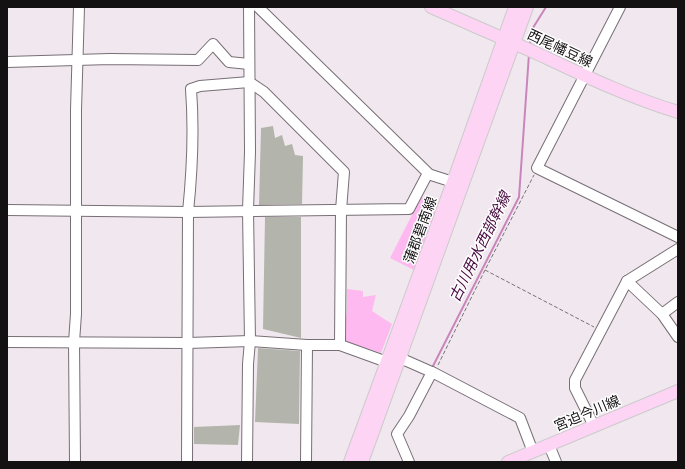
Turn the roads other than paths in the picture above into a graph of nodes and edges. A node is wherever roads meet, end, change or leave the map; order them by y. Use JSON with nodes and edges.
{"nodes":[{"id":1,"x":79,"y":7,"type":"edge"},
{"id":2,"x":249,"y":7,"type":"edge"},
{"id":3,"x":258,"y":7,"type":"edge"},
{"id":4,"x":431,"y":7,"type":"edge"},
{"id":5,"x":515,"y":7,"type":"edge"},
{"id":6,"x":528,"y":7,"type":"edge"},
{"id":7,"x":620,"y":7,"type":"edge"},
{"id":8,"x":513,"y":43,"type":"junction"},
{"id":9,"x":77,"y":61,"type":"junction"},
{"id":10,"x":7,"y":62,"type":"edge"},
{"id":11,"x":249,"y":64,"type":"junction"},
{"id":12,"x":585,"y":76,"type":"junction"},
{"id":13,"x":249,"y":82,"type":"junction"},
{"id":14,"x":678,"y":112,"type":"edge"},
{"id":15,"x":428,"y":174,"type":"junction"},
{"id":16,"x":453,"y":182,"type":"junction"},
{"id":17,"x":7,"y":210,"type":"edge"},
{"id":18,"x":76,"y":210,"type":"junction"},
{"id":19,"x":248,"y":210,"type":"junction"},
{"id":20,"x":341,"y":210,"type":"junction"},
{"id":21,"x":188,"y":212,"type":"junction"},
{"id":22,"x":678,"y":237,"type":"edge"},
{"id":23,"x":678,"y":249,"type":"edge"},
{"id":24,"x":627,"y":281,"type":"junction"},
{"id":25,"x":678,"y":302,"type":"edge"},
{"id":26,"x":662,"y":314,"type":"junction"},
{"id":27,"x":678,"y":337,"type":"edge"},
{"id":28,"x":250,"y":341,"type":"junction"},
{"id":29,"x":7,"y":342,"type":"edge"},
{"id":30,"x":74,"y":342,"type":"junction"},
{"id":31,"x":188,"y":343,"type":"junction"},
{"id":32,"x":307,"y":345,"type":"junction"},
{"id":33,"x":340,"y":345,"type":"junction"},
{"id":34,"x":400,"y":358,"type":"junction"},
{"id":35,"x":387,"y":362,"type":"junction"},
{"id":36,"x":433,"y":372,"type":"junction"},
{"id":37,"x":678,"y":391,"type":"edge"},
{"id":38,"x":594,"y":426,"type":"junction"},
{"id":39,"x":549,"y":445,"type":"junction"},
{"id":40,"x":533,"y":452,"type":"junction"},
{"id":41,"x":75,"y":462,"type":"edge"},
{"id":42,"x":187,"y":462,"type":"edge"},
{"id":43,"x":247,"y":462,"type":"edge"},
{"id":44,"x":306,"y":462,"type":"edge"},
{"id":45,"x":350,"y":462,"type":"edge"},
{"id":46,"x":362,"y":462,"type":"edge"},
{"id":47,"x":409,"y":462,"type":"edge"},
{"id":48,"x":508,"y":462,"type":"edge"},
{"id":49,"x":556,"y":462,"type":"edge"}],
"edges":[{"from":1,"to":9,"type":"street"},
{"from":2,"to":11,"type":"street"},
{"from":3,"to":15,"type":"street"},
{"from":4,"to":8,"type":"main road","name":"西尾幡豆線"},
{"from":5,"to":8,"type":"main road","name":"蒲郡碧南線"},
{"from":6,"to":8,"type":"main road","name":"蒲郡碧南線"},
{"from":7,"to":12,"type":"street"},
{"from":8,"to":12,"type":"main road","name":"西尾幡豆線"},
{"from":8,"to":16,"type":"main road","name":"蒲郡碧南線"},
{"from":8,"to":34,"type":"main road","name":"蒲郡碧南線"},
{"from":9,"to":10,"type":"street"},
{"from":9,"to":11,"type":"street"},
{"from":9,"to":18,"type":"street"},
{"from":11,"to":13,"type":"street"},
{"from":12,"to":14,"type":"main road","name":"西尾幡豆線"},
{"from":12,"to":22,"type":"street"},
{"from":13,"to":19,"type":"street"},
{"from":13,"to":20,"type":"street"},
{"from":13,"to":21,"type":"street"},
{"from":15,"to":16,"type":"street"},
{"from":15,"to":20,"type":"street"},
{"from":16,"to":35,"type":"main road","name":"蒲郡碧南線"},
{"from":17,"to":18,"type":"street"},
{"from":18,"to":21,"type":"street"},
{"from":18,"to":30,"type":"street"},
{"from":19,"to":20,"type":"street"},
{"from":19,"to":21,"type":"street"},
{"from":19,"to":28,"type":"street"},
{"from":20,"to":33,"type":"street"},
{"from":21,"to":31,"type":"street"},
{"from":23,"to":24,"type":"street"},
{"from":24,"to":26,"type":"street"},
{"from":24,"to":38,"type":"street"},
{"from":25,"to":26,"type":"street"},
{"from":26,"to":27,"type":"street"},
{"from":28,"to":31,"type":"street"},
{"from":28,"to":32,"type":"street"},
{"from":28,"to":43,"type":"street"},
{"from":29,"to":30,"type":"street"},
{"from":30,"to":31,"type":"street"},
{"from":30,"to":41,"type":"street"},
{"from":31,"to":42,"type":"street"},
{"from":32,"to":33,"type":"street"},
{"from":32,"to":44,"type":"street"},
{"from":33,"to":35,"type":"street"},
{"from":34,"to":36,"type":"street"},
{"from":34,"to":46,"type":"main road","name":"蒲郡碧南線"},
{"from":35,"to":45,"type":"main road","name":"蒲郡碧南線"},
{"from":36,"to":40,"type":"street"},
{"from":36,"to":47,"type":"street"},
{"from":37,"to":38,"type":"main road","name":"宮迫今川線"},
{"from":38,"to":39,"type":"main road","name":"宮迫今川線"},
{"from":39,"to":40,"type":"main road","name":"宮迫今川線"},
{"from":39,"to":49,"type":"street"},
{"from":40,"to":48,"type":"main road","name":"宮迫今川線"}]}
